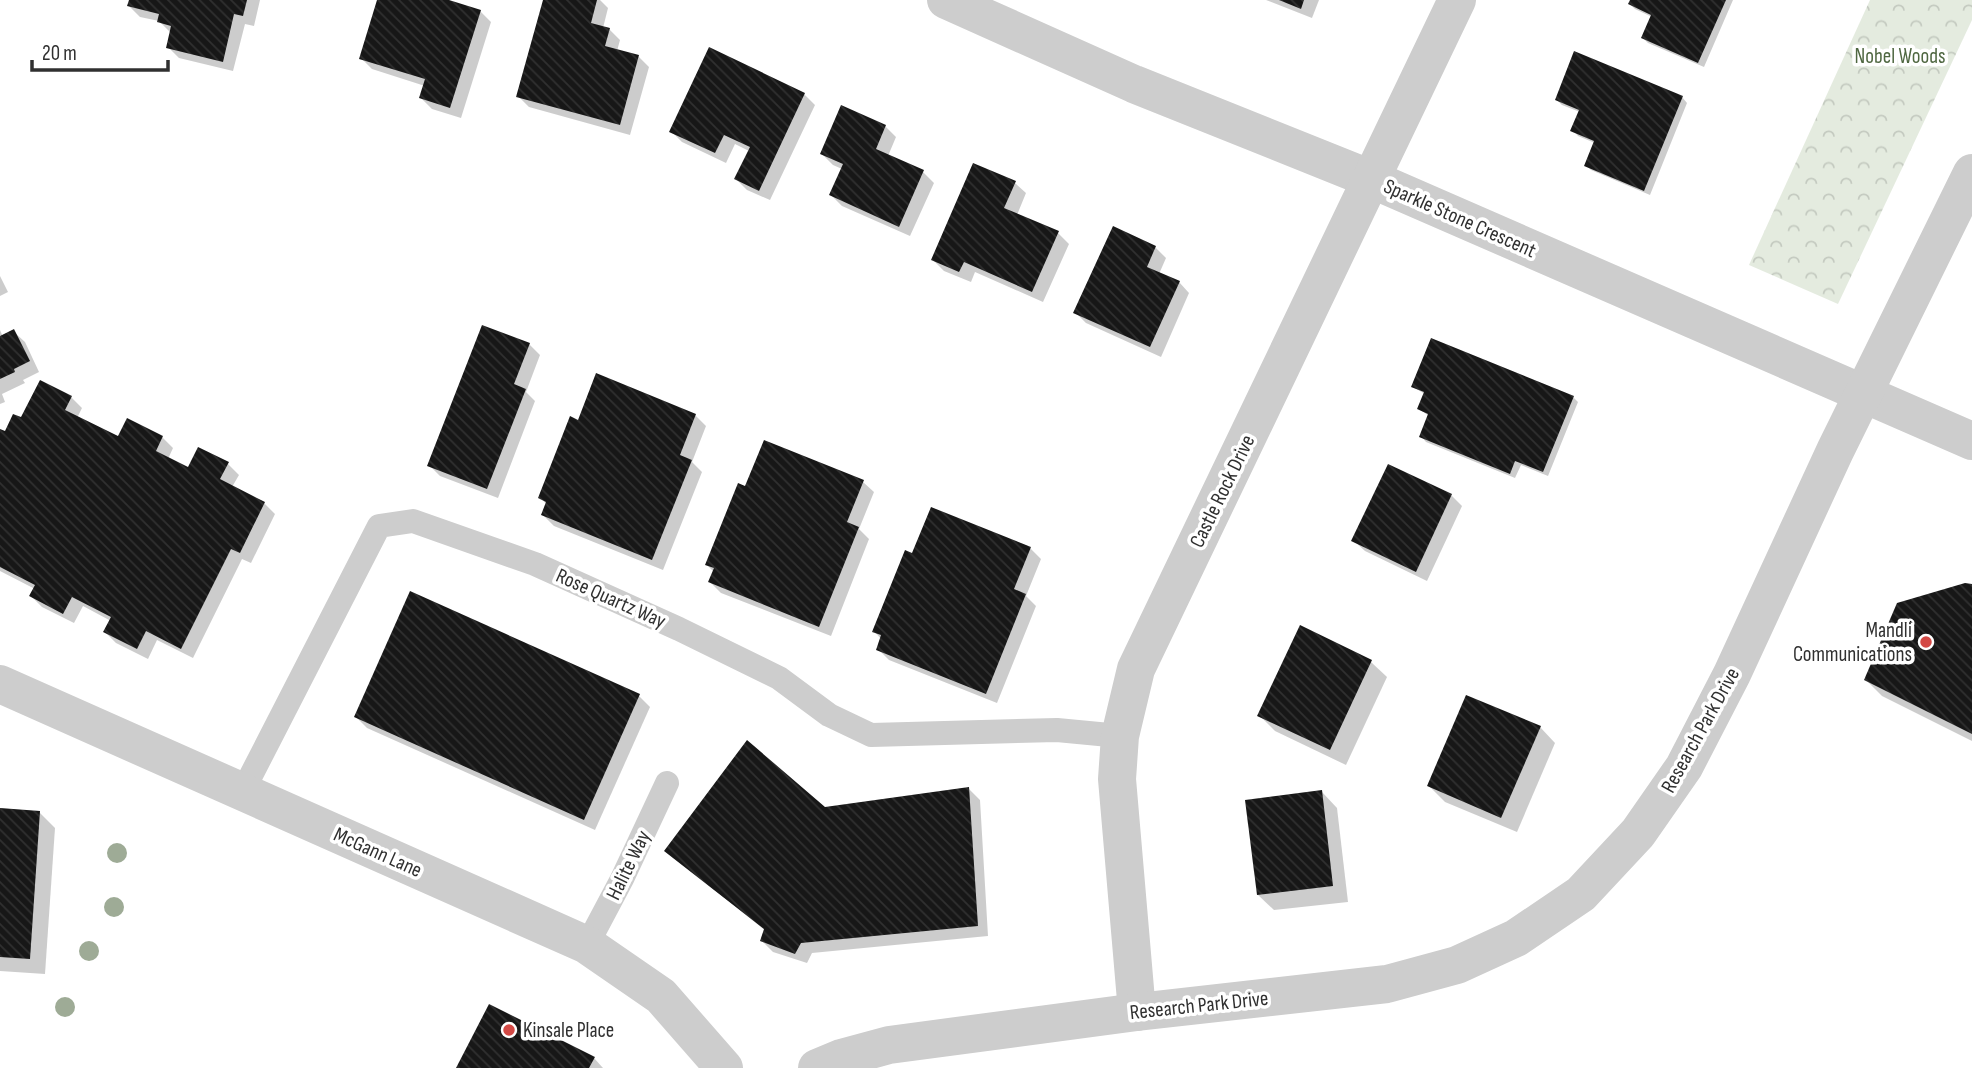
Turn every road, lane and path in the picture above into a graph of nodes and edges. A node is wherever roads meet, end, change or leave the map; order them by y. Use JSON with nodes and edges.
{"nodes":[{"id":1,"x":946,"y":0,"type":"edge"},
{"id":2,"x":1457,"y":0,"type":"edge"},
{"id":3,"x":1972,"y":173,"type":"edge"},
{"id":4,"x":1371,"y":179,"type":"junction"},
{"id":5,"x":1863,"y":393,"type":"junction"},
{"id":6,"x":1972,"y":441,"type":"edge"},
{"id":7,"x":0,"y":684,"type":"edge"},
{"id":8,"x":1120,"y":736,"type":"junction"},
{"id":9,"x":667,"y":783,"type":"dead end"},
{"id":10,"x":243,"y":791,"type":"junction"},
{"id":11,"x":587,"y":945,"type":"junction"},
{"id":12,"x":1137,"y":1012,"type":"junction"},
{"id":13,"x":724,"y":1068,"type":"edge"},
{"id":14,"x":817,"y":1068,"type":"edge"}],
"edges":[{"from":1,"to":4,"type":"street","name":"Sparkle Stone Crescent"},
{"from":2,"to":4,"type":"street","name":"Castle Rock Drive"},
{"from":3,"to":5,"type":"street","name":"Research Park Drive"},
{"from":4,"to":5,"type":"street","name":"Sparkle Stone Crescent"},
{"from":4,"to":8,"type":"street","name":"Castle Rock Drive"},
{"from":5,"to":6,"type":"street","name":"Sparkle Stone Crescent"},
{"from":5,"to":12,"type":"street","name":"Research Park Drive"},
{"from":7,"to":10,"type":"street","name":"McGann Lane"},
{"from":8,"to":10,"type":"lane","name":"Rose Quartz Way"},
{"from":8,"to":12,"type":"street","name":"Castle Rock Drive"},
{"from":9,"to":11,"type":"lane","name":"Halite Way"},
{"from":10,"to":11,"type":"street","name":"McGann Lane"},
{"from":11,"to":13,"type":"street","name":"McGann Lane"},
{"from":12,"to":14,"type":"street","name":"Research Park Drive"}]}
